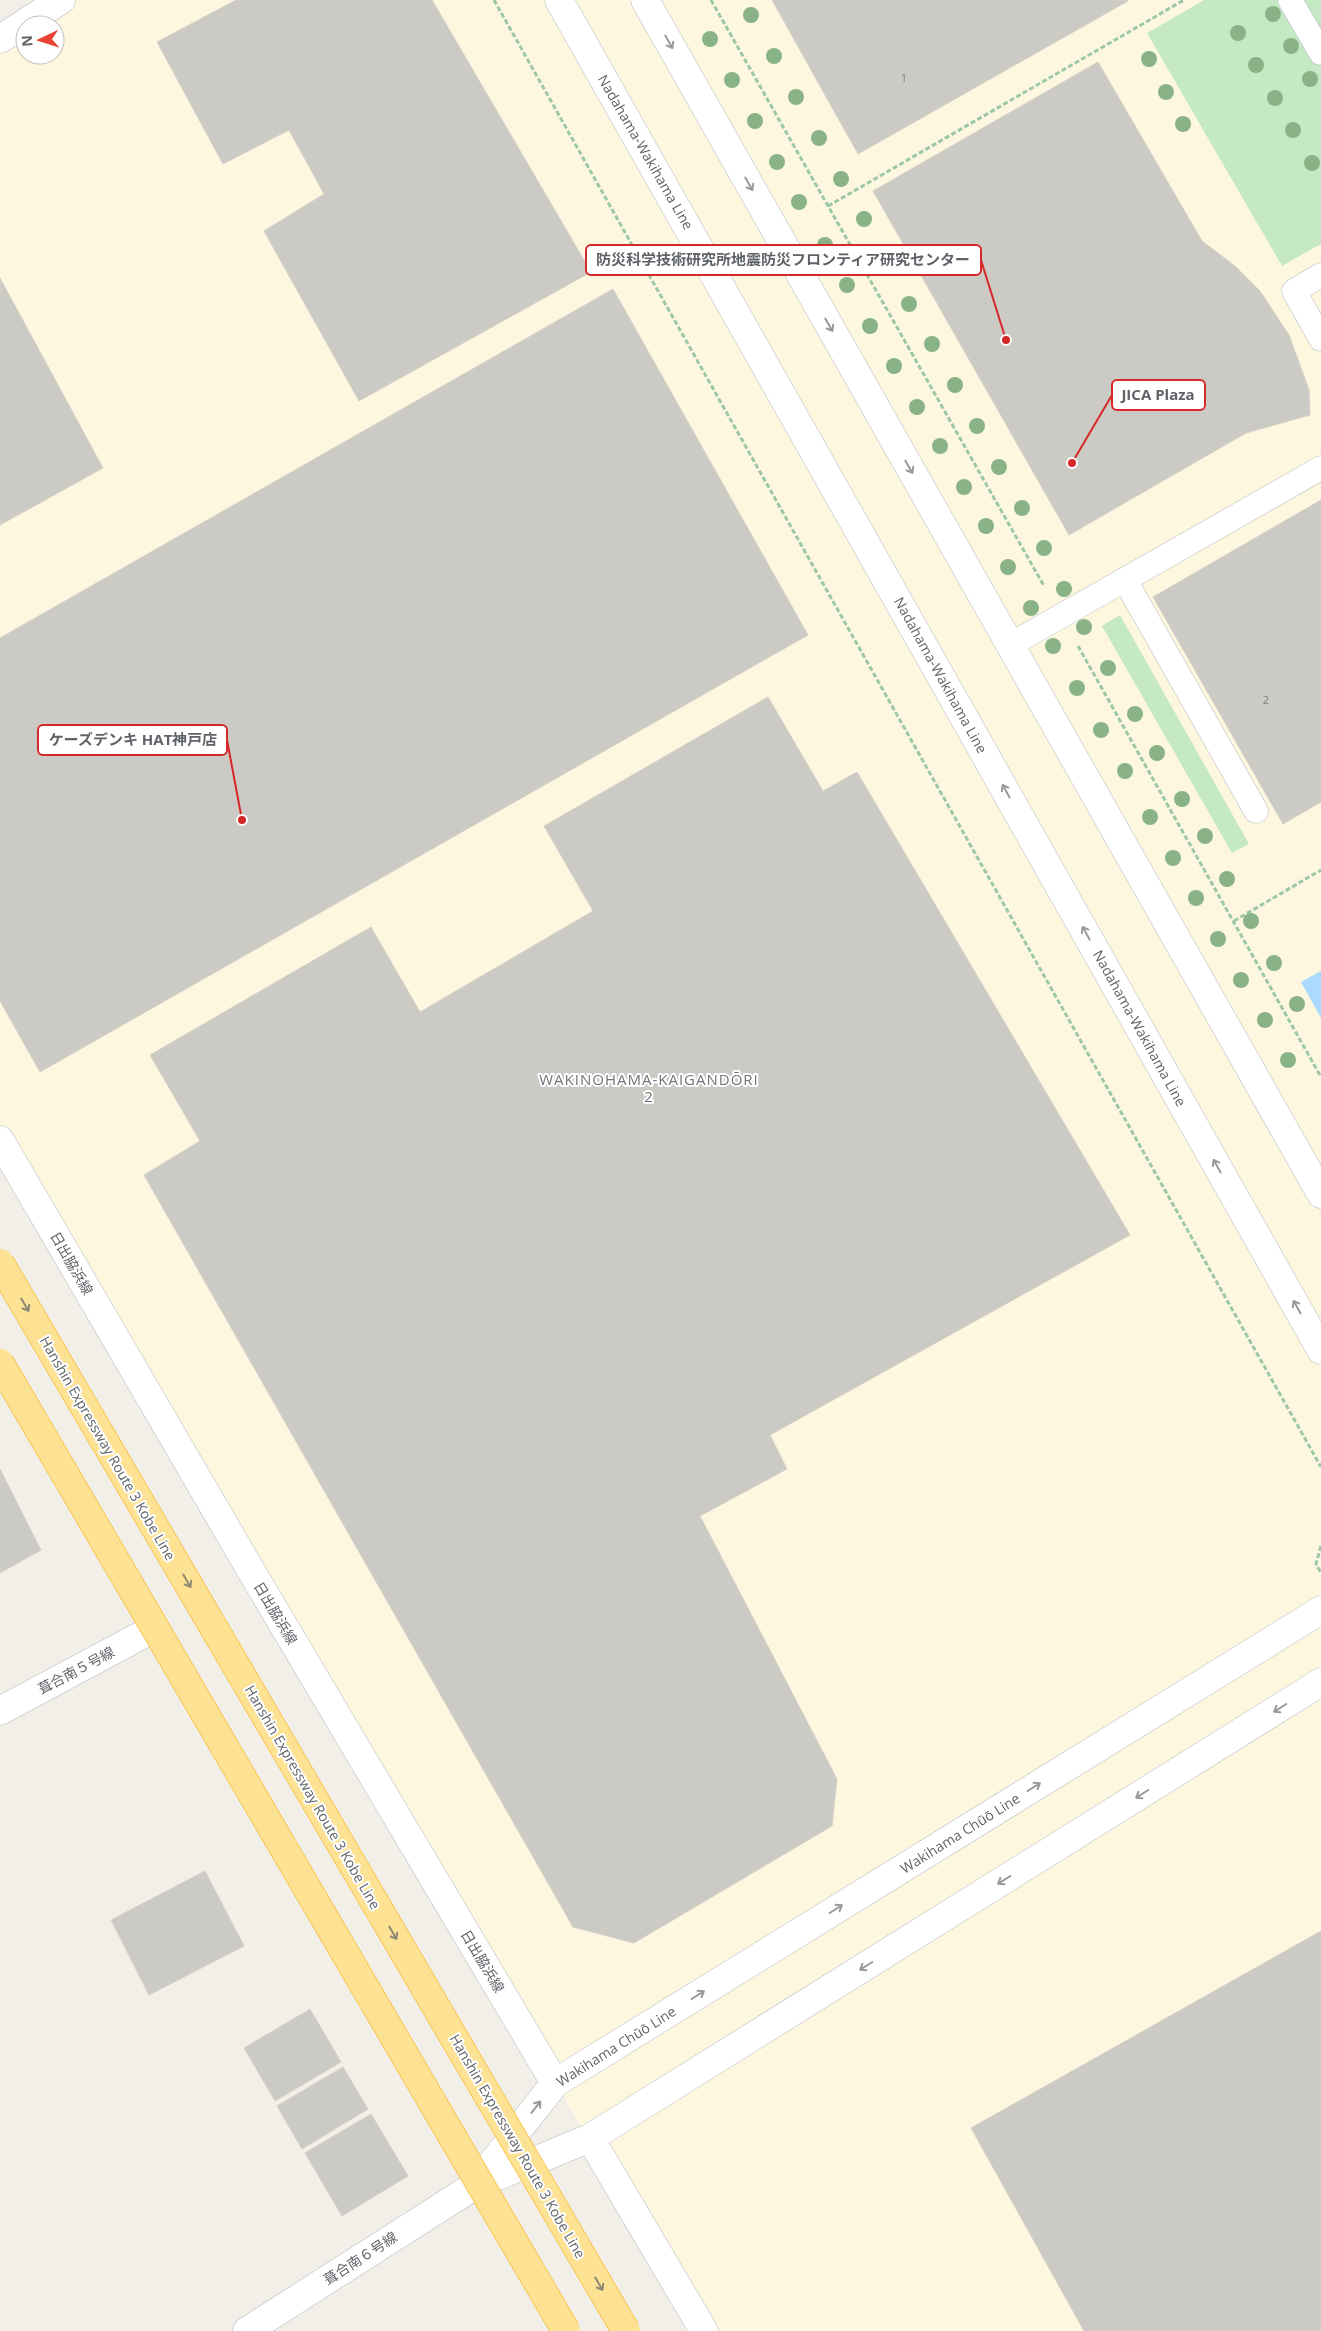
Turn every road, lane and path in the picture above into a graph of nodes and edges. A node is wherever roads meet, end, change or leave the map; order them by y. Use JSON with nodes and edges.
{"nodes":[{"id":1,"x":61,"y":0,"type":"edge"},
{"id":2,"x":494,"y":0,"type":"edge"},
{"id":3,"x":559,"y":0,"type":"edge"},
{"id":4,"x":645,"y":0,"type":"edge"},
{"id":5,"x":711,"y":0,"type":"edge"},
{"id":6,"x":1184,"y":0,"type":"edge"},
{"id":7,"x":1290,"y":0,"type":"edge"},
{"id":8,"x":0,"y":39,"type":"edge"},
{"id":9,"x":1321,"y":53,"type":"edge"},
{"id":10,"x":828,"y":206,"type":"junction"},
{"id":11,"x":1321,"y":275,"type":"edge"},
{"id":12,"x":1321,"y":339,"type":"edge"},
{"id":13,"x":1321,"y":468,"type":"edge"},
{"id":14,"x":1125,"y":580,"type":"junction"},
{"id":15,"x":1061,"y":616,"type":"junction"},
{"id":16,"x":1010,"y":645,"type":"junction"},
{"id":17,"x":1256,"y":811,"type":"dead end"},
{"id":18,"x":1321,"y":870,"type":"edge"},
{"id":19,"x":1234,"y":921,"type":"junction"},
{"id":20,"x":1321,"y":1078,"type":"edge"},
{"id":21,"x":0,"y":1140,"type":"edge"},
{"id":22,"x":1321,"y":1194,"type":"edge"},
{"id":23,"x":0,"y":1263,"type":"edge"},
{"id":24,"x":1321,"y":1350,"type":"edge"},
{"id":25,"x":0,"y":1363,"type":"edge"},
{"id":26,"x":0,"y":1373,"type":"edge"},
{"id":27,"x":1321,"y":1467,"type":"edge"},
{"id":28,"x":1321,"y":1546,"type":"edge"},
{"id":29,"x":1321,"y":1572,"type":"edge"},
{"id":30,"x":1321,"y":1610,"type":"edge"},
{"id":31,"x":153,"y":1629,"type":"junction"},
{"id":32,"x":1321,"y":1682,"type":"edge"},
{"id":33,"x":0,"y":1711,"type":"edge"},
{"id":34,"x":555,"y":2083,"type":"junction"},
{"id":35,"x":590,"y":2138,"type":"junction"},
{"id":36,"x":474,"y":2186,"type":"junction"},
{"id":37,"x":247,"y":2331,"type":"edge"},
{"id":38,"x":561,"y":2331,"type":"edge"},
{"id":39,"x":566,"y":2331,"type":"edge"},
{"id":40,"x":626,"y":2331,"type":"edge"},
{"id":41,"x":704,"y":2331,"type":"edge"}],
"edges":[{"from":1,"to":8,"type":"street"},
{"from":2,"to":27,"type":"path"},
{"from":24,"to":3,"type":"street","name":"Nadahama-Wakihama Line","one_way":true},
{"from":4,"to":16,"type":"street","one_way":true},
{"from":5,"to":10,"type":"path"},
{"from":6,"to":10,"type":"path"},
{"from":7,"to":9,"type":"lane"},
{"from":10,"to":15,"type":"path"},
{"from":11,"to":12,"type":"lane"},
{"from":13,"to":14,"type":"lane"},
{"from":14,"to":15,"type":"lane"},
{"from":14,"to":17,"type":"lane"},
{"from":15,"to":16,"type":"lane"},
{"from":15,"to":19,"type":"path"},
{"from":16,"to":22,"type":"street"},
{"from":18,"to":19,"type":"path"},
{"from":19,"to":20,"type":"path"},
{"from":21,"to":34,"type":"street","name":"日出脇浜線"},
{"from":23,"to":40,"type":"highway","name":"Hanshin Expressway Route 3 Kobe Line","one_way":true,"bridge":true},
{"from":25,"to":39,"type":"highway","bridge":true},
{"from":26,"to":31,"type":"street"},
{"from":28,"to":29,"type":"path"},
{"from":34,"to":30,"type":"street","name":"Wakihama Chūō Line","one_way":true},
{"from":31,"to":33,"type":"street","name":"葺合南５号線"},
{"from":31,"to":36,"type":"street"},
{"from":32,"to":35,"type":"street","one_way":true},
{"from":36,"to":34,"type":"street","name":"Wakihama Chūō Line","one_way":true},
{"from":35,"to":36,"type":"street"},
{"from":35,"to":41,"type":"street"},
{"from":36,"to":37,"type":"street","name":"葺合南６号線"},
{"from":36,"to":38,"type":"street"}]}
